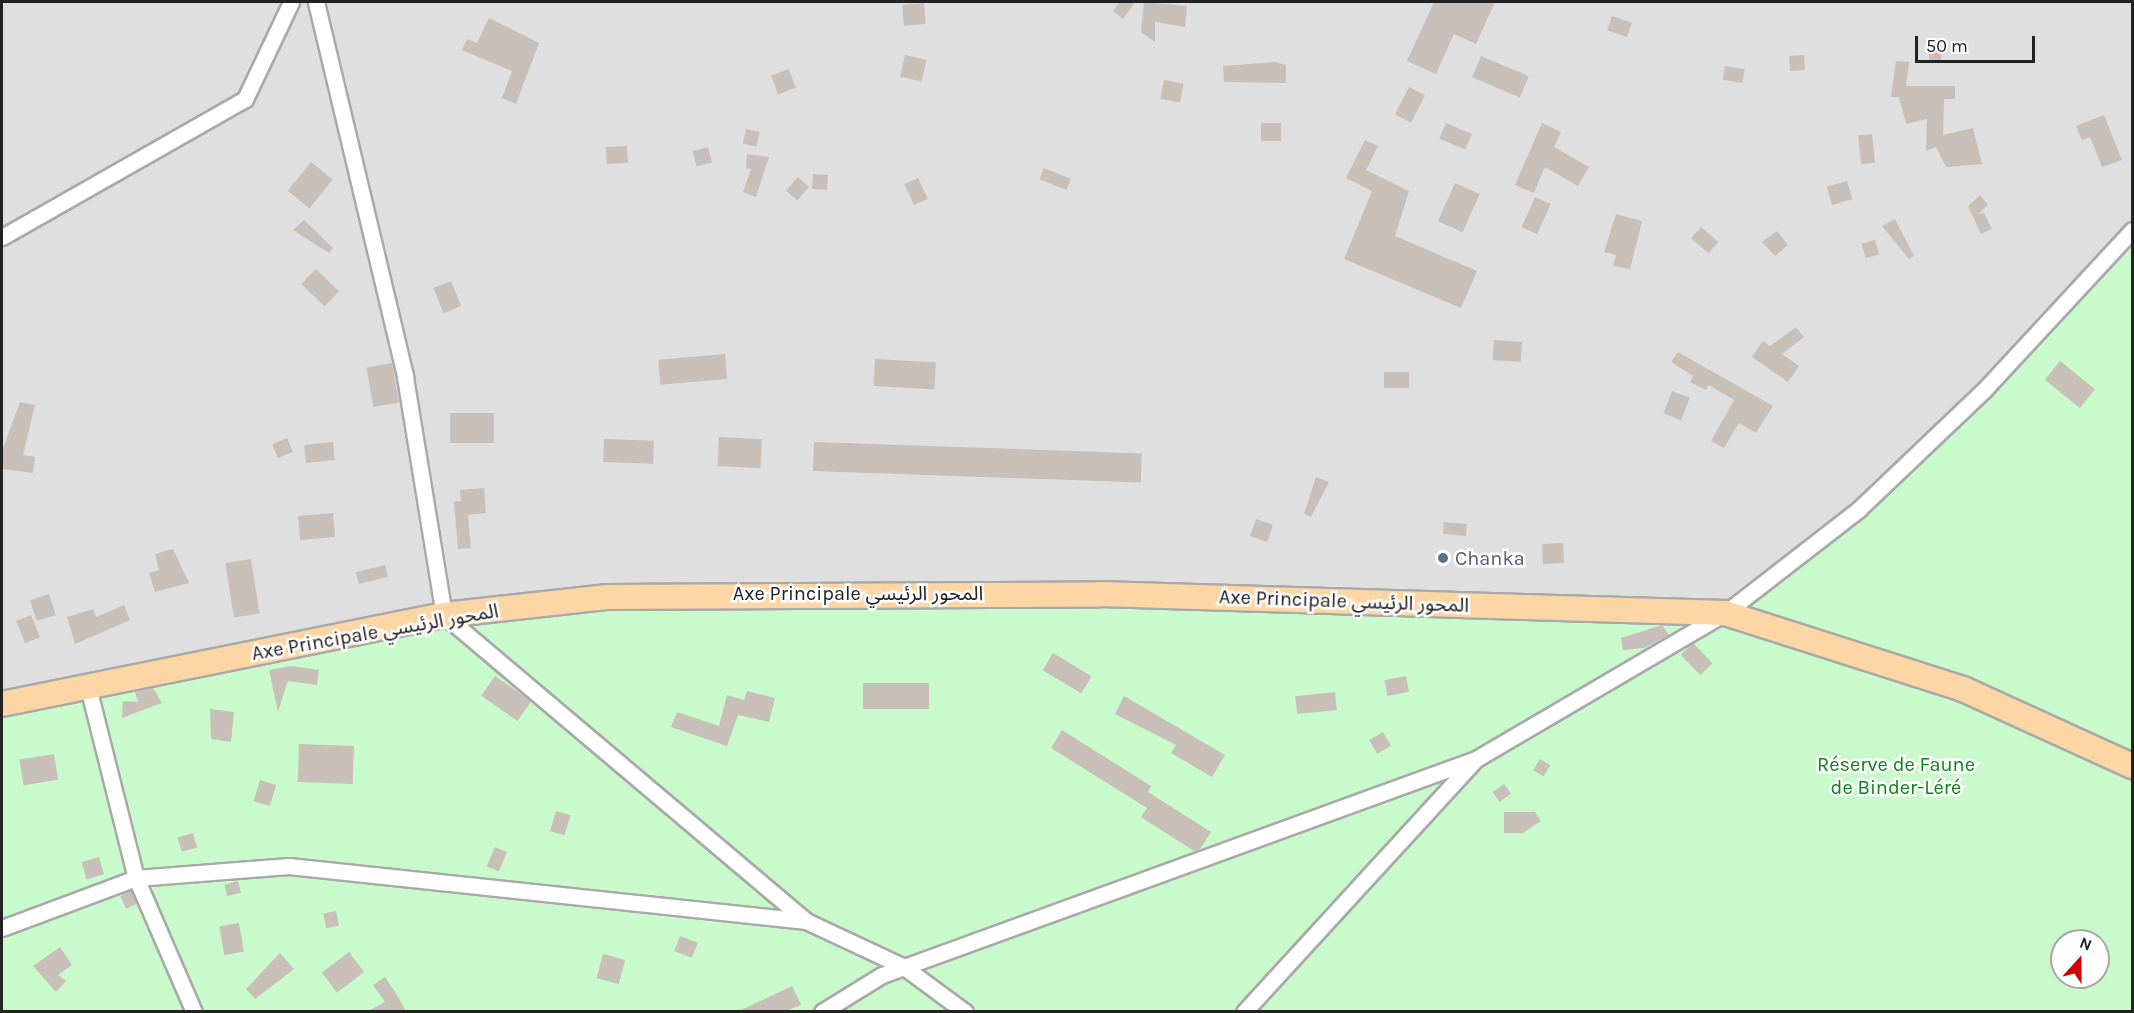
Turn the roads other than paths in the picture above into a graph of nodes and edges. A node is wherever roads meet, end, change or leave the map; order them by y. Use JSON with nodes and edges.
{"nodes":[{"id":1,"x":291,"y":2,"type":"edge"},
{"id":2,"x":316,"y":2,"type":"edge"},
{"id":3,"x":2133,"y":230,"type":"edge"},
{"id":4,"x":2,"y":237,"type":"edge"},
{"id":5,"x":1725,"y":613,"type":"junction"},
{"id":6,"x":444,"y":615,"type":"junction"},
{"id":7,"x":88,"y":687,"type":"junction"},
{"id":8,"x":2,"y":704,"type":"edge"},
{"id":9,"x":1476,"y":759,"type":"junction"},
{"id":10,"x":2133,"y":766,"type":"edge"},
{"id":11,"x":136,"y":878,"type":"junction"},
{"id":12,"x":806,"y":921,"type":"junction"},
{"id":13,"x":2,"y":928,"type":"edge"},
{"id":14,"x":904,"y":967,"type":"junction"},
{"id":15,"x":194,"y":1011,"type":"edge"},
{"id":16,"x":822,"y":1011,"type":"edge"},
{"id":17,"x":965,"y":1011,"type":"edge"},
{"id":18,"x":1244,"y":1011,"type":"edge"}],
"edges":[{"from":1,"to":4,"type":"street"},
{"from":2,"to":6,"type":"street"},
{"from":3,"to":5,"type":"street"},
{"from":5,"to":6,"type":"main road","name":"Axe Principale المحور الرئيسي"},
{"from":5,"to":9,"type":"street"},
{"from":5,"to":10,"type":"main road","name":"Axe Principale المحور الرئيسي"},
{"from":6,"to":7,"type":"main road","name":"Axe Principale المحور الرئيسي"},
{"from":6,"to":12,"type":"street"},
{"from":7,"to":8,"type":"main road","name":"Axe Principale المحور الرئيسي"},
{"from":7,"to":11,"type":"street"},
{"from":9,"to":14,"type":"street"},
{"from":9,"to":18,"type":"street"},
{"from":11,"to":12,"type":"street"},
{"from":11,"to":13,"type":"street"},
{"from":11,"to":15,"type":"street"},
{"from":12,"to":14,"type":"street"},
{"from":14,"to":16,"type":"street"},
{"from":14,"to":17,"type":"street"}]}
